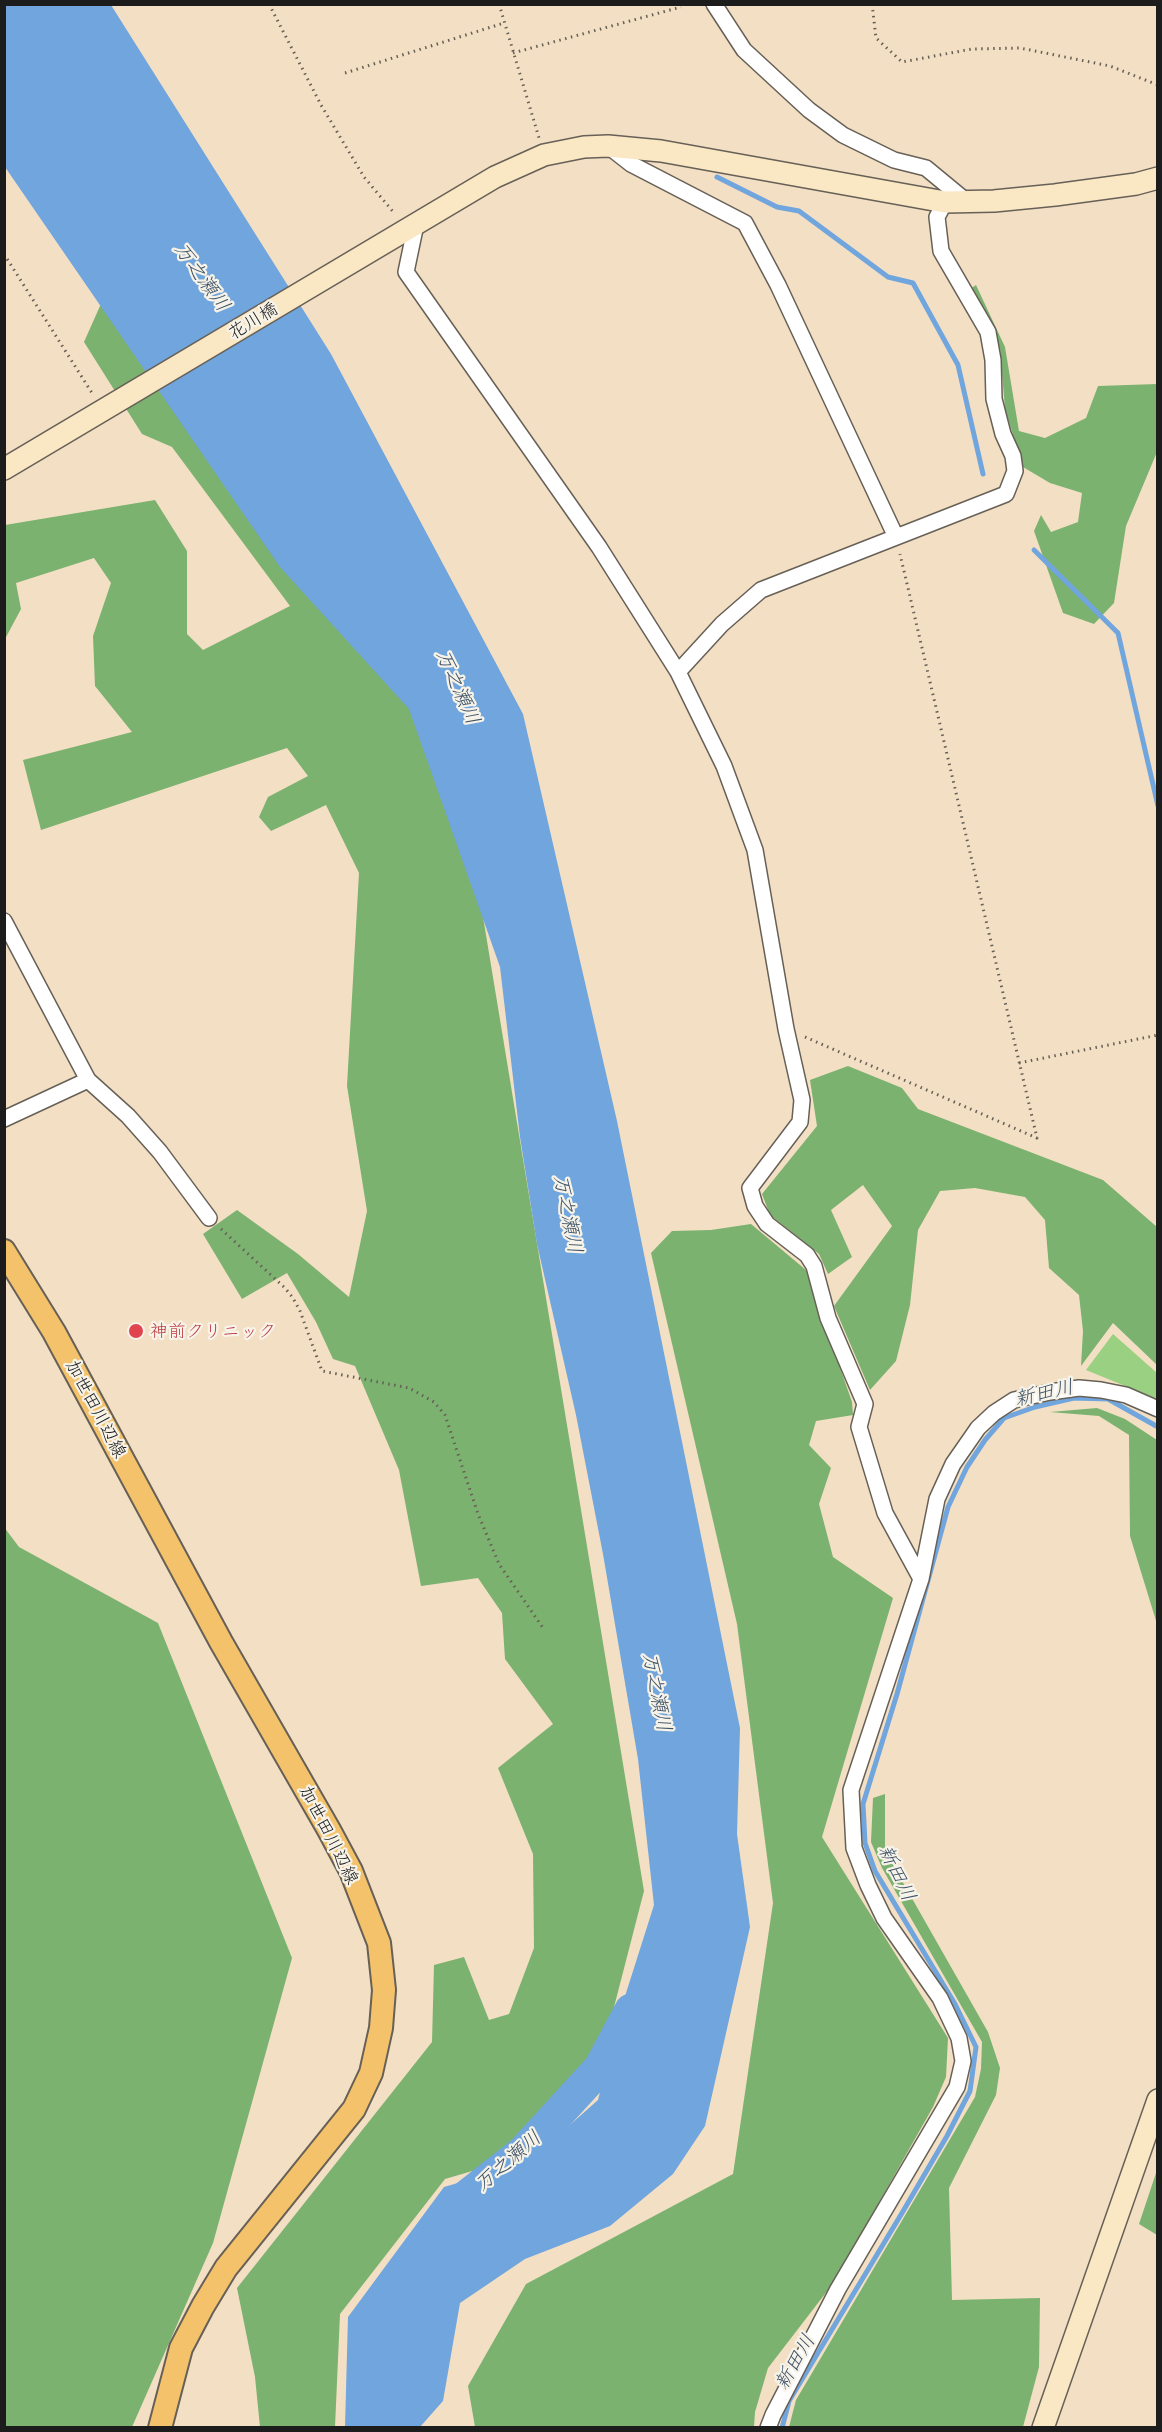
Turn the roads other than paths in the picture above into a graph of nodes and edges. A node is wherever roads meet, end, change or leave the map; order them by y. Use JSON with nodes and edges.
{"nodes":[{"id":1,"x":714,"y":4,"type":"edge"},
{"id":2,"x":608,"y":146,"type":"junction"},
{"id":3,"x":1158,"y":178,"type":"edge"},
{"id":4,"x":955,"y":201,"type":"junction"},
{"id":5,"x":419,"y":222,"type":"junction"},
{"id":6,"x":4,"y":468,"type":"edge"},
{"id":7,"x":896,"y":537,"type":"junction"},
{"id":8,"x":678,"y":672,"type":"junction"},
{"id":9,"x":4,"y":921,"type":"edge"},
{"id":10,"x":88,"y":1080,"type":"junction"},
{"id":11,"x":4,"y":1119,"type":"edge"},
{"id":12,"x":209,"y":1218,"type":"road end"},
{"id":13,"x":4,"y":1251,"type":"edge"},
{"id":14,"x":1158,"y":1409,"type":"edge"},
{"id":15,"x":921,"y":1579,"type":"junction"},
{"id":16,"x":1158,"y":2100,"type":"edge"},
{"id":17,"x":160,"y":2427,"type":"edge"},
{"id":18,"x":768,"y":2427,"type":"edge"},
{"id":19,"x":1043,"y":2427,"type":"edge"}],
"edges":[{"from":1,"to":4,"type":"street"},
{"from":2,"to":4,"type":"street","name":"花川橋"},
{"from":2,"to":5,"type":"street","name":"花川橋"},
{"from":2,"to":7,"type":"street"},
{"from":3,"to":4,"type":"street","name":"花川橋"},
{"from":4,"to":7,"type":"street"},
{"from":5,"to":6,"type":"street","name":"花川橋"},
{"from":5,"to":8,"type":"street"},
{"from":7,"to":8,"type":"street"},
{"from":8,"to":15,"type":"street"},
{"from":9,"to":10,"type":"street"},
{"from":10,"to":11,"type":"street"},
{"from":10,"to":12,"type":"street"},
{"from":13,"to":17,"type":"main road","name":"加世田川辺線"},
{"from":14,"to":15,"type":"street"},
{"from":15,"to":18,"type":"street"},
{"from":16,"to":19,"type":"street"}]}
